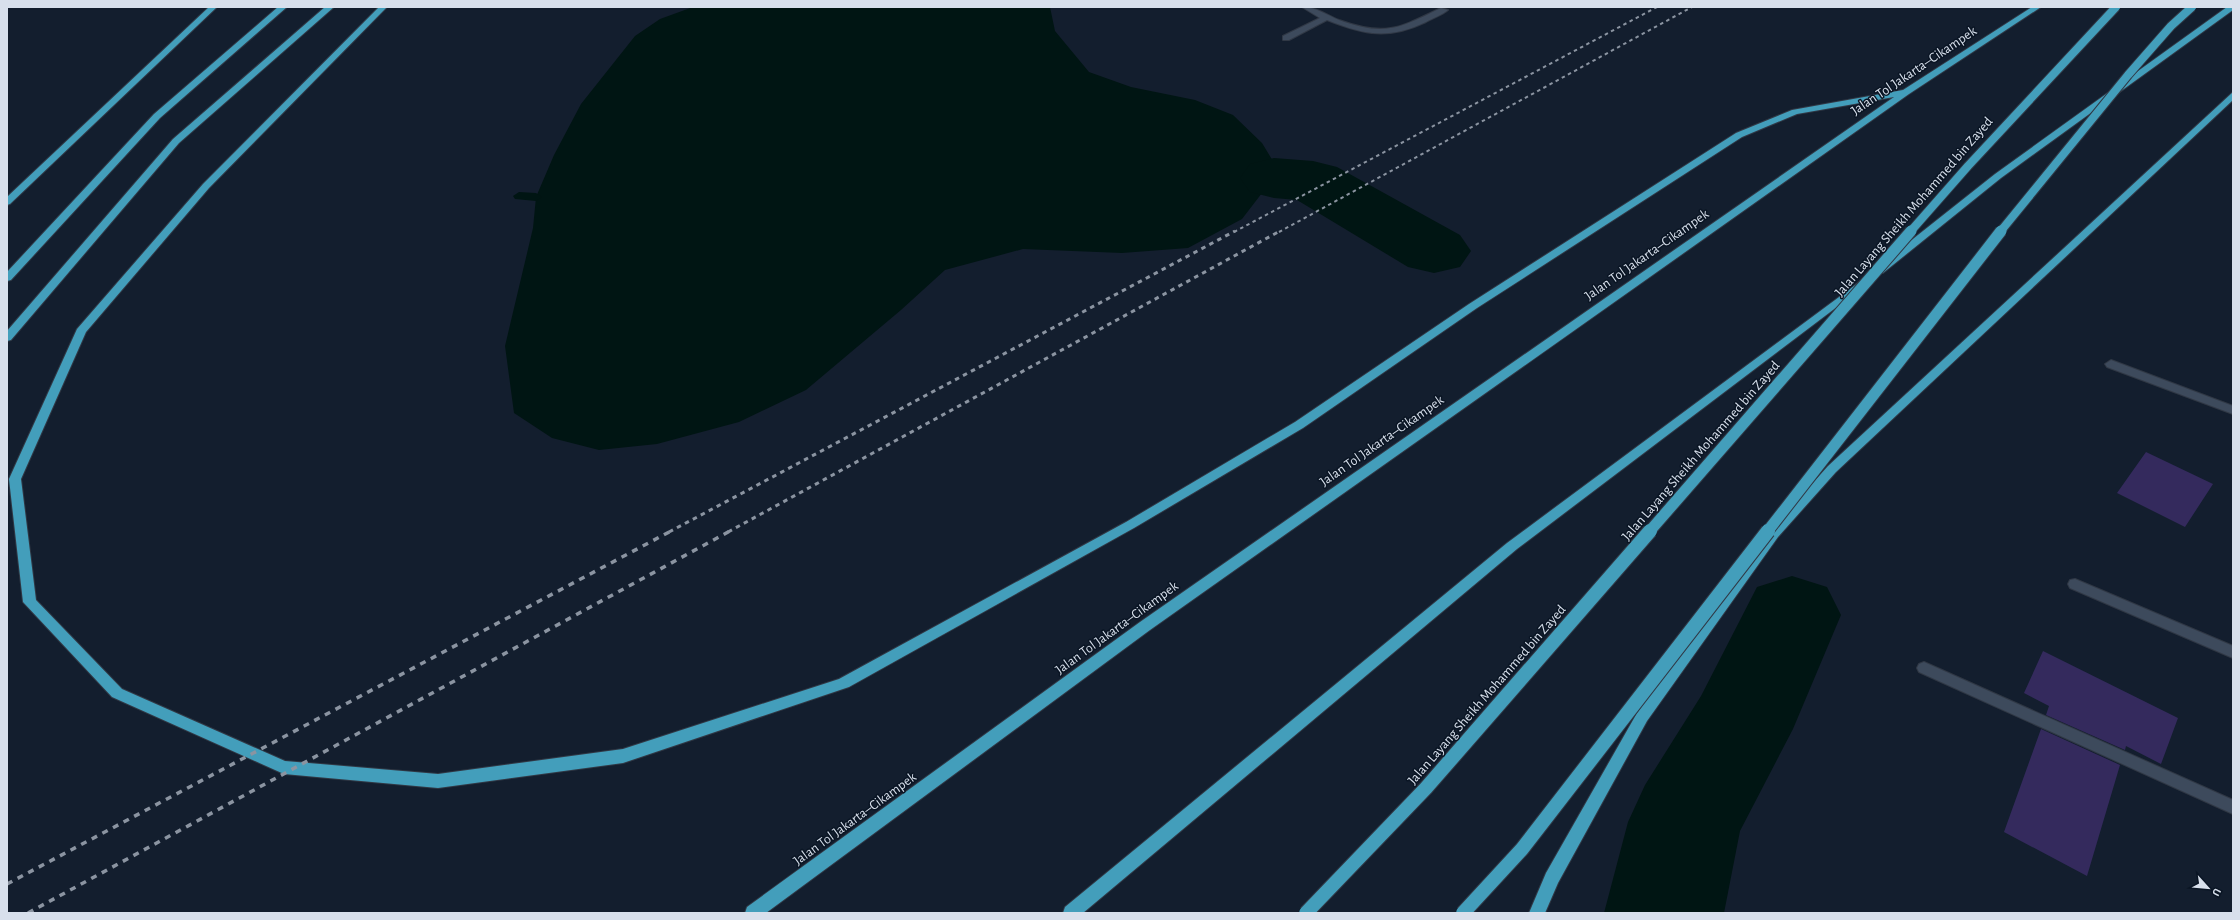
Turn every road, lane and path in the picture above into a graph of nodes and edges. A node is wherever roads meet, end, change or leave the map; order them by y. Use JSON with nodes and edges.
{"nodes":[{"id":1,"x":213,"y":7,"type":"edge"},
{"id":2,"x":283,"y":7,"type":"edge"},
{"id":3,"x":330,"y":7,"type":"edge"},
{"id":4,"x":383,"y":7,"type":"edge"},
{"id":5,"x":1306,"y":7,"type":"edge"},
{"id":6,"x":2037,"y":7,"type":"edge"},
{"id":7,"x":2116,"y":7,"type":"edge"},
{"id":8,"x":2192,"y":7,"type":"edge"},
{"id":9,"x":2232,"y":7,"type":"edge"},
{"id":10,"x":1444,"y":10,"type":"dead end"},
{"id":11,"x":1327,"y":17,"type":"junction"},
{"id":12,"x":1286,"y":38,"type":"dead end"},
{"id":13,"x":1906,"y":92,"type":"junction"},
{"id":14,"x":2233,"y":95,"type":"edge"},
{"id":15,"x":7,"y":202,"type":"edge"},
{"id":16,"x":7,"y":278,"type":"edge"},
{"id":17,"x":7,"y":338,"type":"edge"},
{"id":18,"x":2111,"y":364,"type":"dead end"},
{"id":19,"x":2233,"y":410,"type":"edge"},
{"id":20,"x":2075,"y":584,"type":"dead end"},
{"id":21,"x":2233,"y":652,"type":"edge"},
{"id":22,"x":1924,"y":668,"type":"dead end"},
{"id":23,"x":2233,"y":807,"type":"edge"},
{"id":24,"x":753,"y":913,"type":"edge"},
{"id":25,"x":1071,"y":913,"type":"edge"},
{"id":26,"x":1306,"y":913,"type":"edge"},
{"id":27,"x":1463,"y":913,"type":"edge"},
{"id":28,"x":1538,"y":913,"type":"edge"}],
"edges":[{"from":1,"to":15,"type":"highway"},
{"from":2,"to":16,"type":"highway"},
{"from":3,"to":17,"type":"highway"},
{"from":4,"to":13,"type":"highway"},
{"from":5,"to":11,"type":"street"},
{"from":6,"to":13,"type":"highway","name":"Jalan Tol Jakarta–Cikampek"},
{"from":7,"to":26,"type":"highway","name":"Jalan Layang Sheikh Mohammed bin Zayed","bridge":true},
{"from":8,"to":27,"type":"highway","bridge":true},
{"from":9,"to":25,"type":"highway"},
{"from":10,"to":11,"type":"street"},
{"from":11,"to":12,"type":"street"},
{"from":13,"to":24,"type":"highway","name":"Jalan Tol Jakarta–Cikampek"},
{"from":14,"to":28,"type":"highway"},
{"from":18,"to":19,"type":"street"},
{"from":20,"to":21,"type":"street"},
{"from":22,"to":23,"type":"street"}]}
